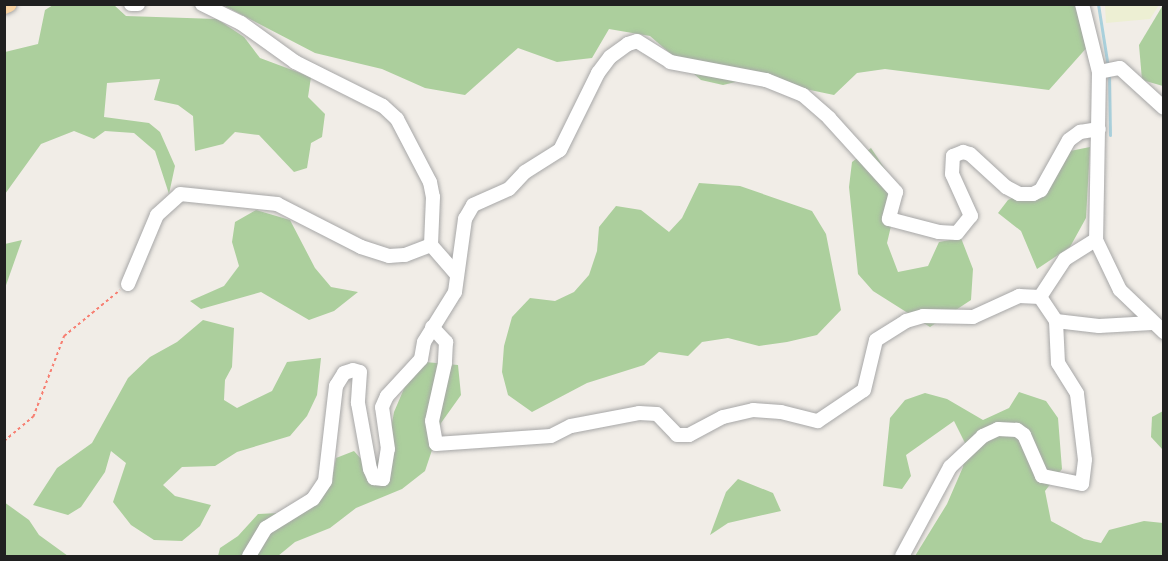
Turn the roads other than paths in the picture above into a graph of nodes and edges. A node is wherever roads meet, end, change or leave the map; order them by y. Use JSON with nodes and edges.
{"nodes":[{"id":1,"x":9,"y":4,"type":"edge"},
{"id":2,"x":131,"y":4,"type":"edge"},
{"id":3,"x":138,"y":4,"type":"edge"},
{"id":4,"x":202,"y":4,"type":"edge"},
{"id":5,"x":1082,"y":4,"type":"edge"},
{"id":6,"x":4,"y":6,"type":"edge"},
{"id":7,"x":1100,"y":72,"type":"junction"},
{"id":8,"x":1164,"y":108,"type":"edge"},
{"id":9,"x":1100,"y":129,"type":"junction"},
{"id":10,"x":1096,"y":240,"type":"junction"},
{"id":11,"x":431,"y":245,"type":"junction"},
{"id":12,"x":455,"y":273,"type":"junction"},
{"id":13,"x":128,"y":284,"type":"road end"},
{"id":14,"x":1040,"y":297,"type":"junction"},
{"id":15,"x":1056,"y":321,"type":"junction"},
{"id":16,"x":1152,"y":323,"type":"junction"},
{"id":17,"x":432,"y":327,"type":"junction"},
{"id":18,"x":1164,"y":332,"type":"edge"},
{"id":19,"x":249,"y":556,"type":"edge"},
{"id":20,"x":902,"y":556,"type":"edge"}],
"edges":[{"from":1,"to":6,"type":"main road"},
{"from":2,"to":3,"type":"street"},
{"from":4,"to":11,"type":"street"},
{"from":5,"to":7,"type":"street"},
{"from":7,"to":8,"type":"street"},
{"from":7,"to":9,"type":"street"},
{"from":9,"to":10,"type":"street"},
{"from":9,"to":12,"type":"street"},
{"from":10,"to":14,"type":"street"},
{"from":10,"to":16,"type":"street"},
{"from":11,"to":12,"type":"street"},
{"from":11,"to":13,"type":"street"},
{"from":12,"to":17,"type":"street"},
{"from":14,"to":15,"type":"street"},
{"from":14,"to":17,"type":"street"},
{"from":15,"to":16,"type":"street"},
{"from":15,"to":20,"type":"street"},
{"from":16,"to":18,"type":"street"},
{"from":17,"to":19,"type":"street"}]}
